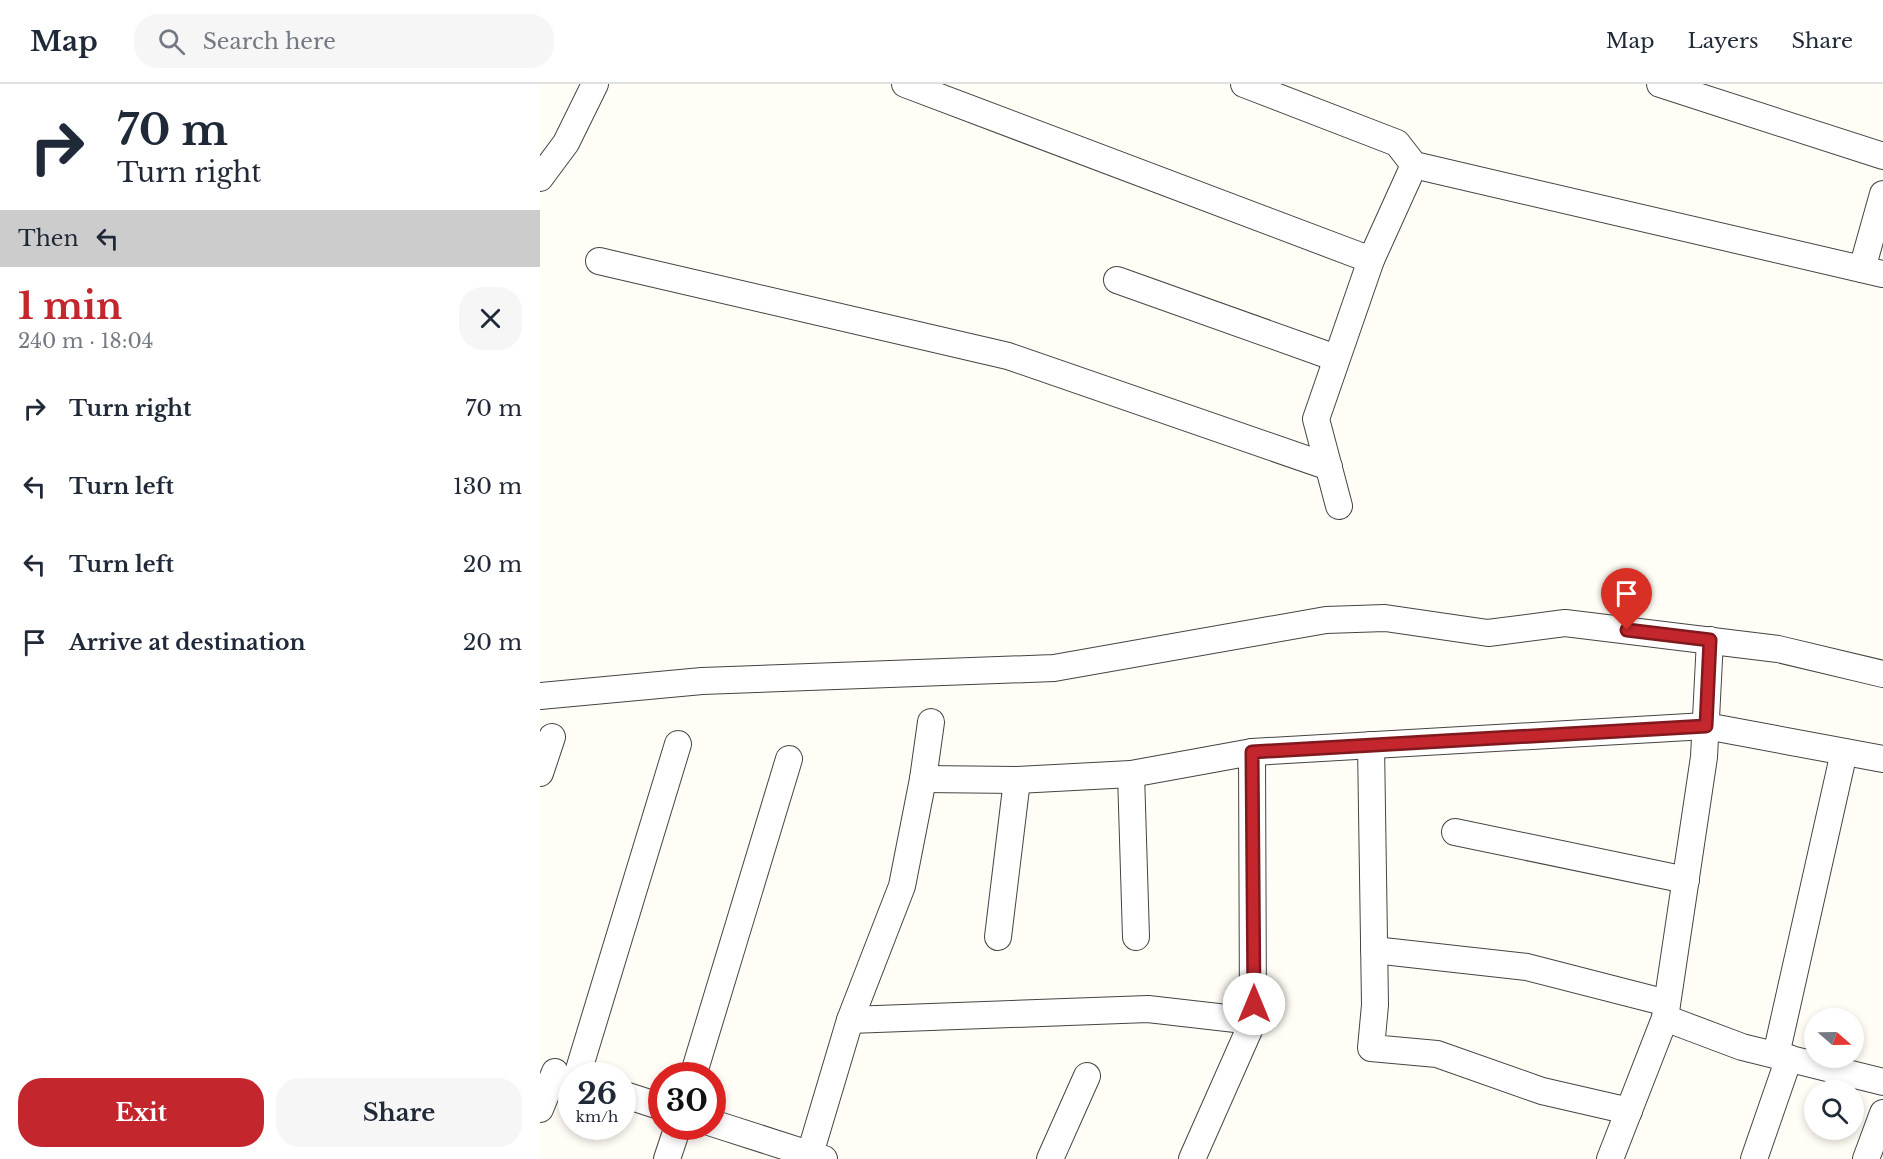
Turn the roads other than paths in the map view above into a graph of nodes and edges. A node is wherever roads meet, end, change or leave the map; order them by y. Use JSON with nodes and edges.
{"nodes":[{"id":1,"x":595,"y":84,"type":"edge"},
{"id":2,"x":905,"y":84,"type":"edge"},
{"id":3,"x":1244,"y":84,"type":"edge"},
{"id":4,"x":1660,"y":84,"type":"edge"},
{"id":5,"x":1883,"y":156,"type":"edge"},
{"id":6,"x":1414,"y":165,"type":"junction"},
{"id":7,"x":540,"y":178,"type":"edge"},
{"id":8,"x":1883,"y":194,"type":"edge"},
{"id":9,"x":1371,"y":260,"type":"junction"},
{"id":10,"x":599,"y":261,"type":"dead end"},
{"id":11,"x":1873,"y":271,"type":"edge"},
{"id":12,"x":1118,"y":280,"type":"dead end"},
{"id":13,"x":1336,"y":358,"type":"junction"},
{"id":14,"x":1329,"y":467,"type":"junction"},
{"id":15,"x":1340,"y":506,"type":"dead end"},
{"id":16,"x":1710,"y":640,"type":"junction"},
{"id":17,"x":1883,"y":674,"type":"edge"},
{"id":18,"x":540,"y":696,"type":"edge"},
{"id":19,"x":931,"y":722,"type":"dead end"},
{"id":20,"x":1706,"y":726,"type":"junction"},
{"id":21,"x":552,"y":737,"type":"dead end"},
{"id":22,"x":678,"y":744,"type":"dead end"},
{"id":23,"x":1371,"y":745,"type":"junction"},
{"id":24,"x":1252,"y":752,"type":"junction"},
{"id":25,"x":1844,"y":752,"type":"junction"},
{"id":26,"x":789,"y":759,"type":"dead end"},
{"id":27,"x":1883,"y":759,"type":"edge"},
{"id":28,"x":540,"y":773,"type":"edge"},
{"id":29,"x":1131,"y":774,"type":"junction"},
{"id":30,"x":923,"y":779,"type":"junction"},
{"id":31,"x":1017,"y":780,"type":"junction"},
{"id":32,"x":1455,"y":832,"type":"dead end"},
{"id":33,"x":1686,"y":880,"type":"junction"},
{"id":34,"x":998,"y":937,"type":"dead end"},
{"id":35,"x":1136,"y":937,"type":"dead end"},
{"id":36,"x":1374,"y":950,"type":"junction"},
{"id":37,"x":1666,"y":1010,"type":"junction"},
{"id":38,"x":850,"y":1020,"type":"junction"},
{"id":39,"x":1253,"y":1021,"type":"junction"},
{"id":40,"x":1782,"y":1057,"type":"junction"},
{"id":41,"x":565,"y":1062,"type":"edge"},
{"id":42,"x":697,"y":1062,"type":"edge"},
{"id":43,"x":1087,"y":1076,"type":"dead end"},
{"id":44,"x":558,"y":1078,"type":"edge"},
{"id":45,"x":1883,"y":1082,"type":"edge"},
{"id":46,"x":540,"y":1109,"type":"edge"},
{"id":47,"x":1629,"y":1111,"type":"junction"},
{"id":48,"x":1883,"y":1113,"type":"edge"},
{"id":49,"x":726,"y":1128,"type":"edge"},
{"id":50,"x":673,"y":1140,"type":"edge"},
{"id":51,"x":817,"y":1157,"type":"edge"},
{"id":52,"x":667,"y":1159,"type":"edge"},
{"id":53,"x":1050,"y":1159,"type":"edge"},
{"id":54,"x":1192,"y":1159,"type":"edge"},
{"id":55,"x":1610,"y":1159,"type":"edge"},
{"id":56,"x":1754,"y":1159,"type":"edge"},
{"id":57,"x":1866,"y":1159,"type":"edge"}],
"edges":[{"from":1,"to":7,"type":"street"},
{"from":2,"to":9,"type":"street"},
{"from":3,"to":6,"type":"street"},
{"from":4,"to":5,"type":"street"},
{"from":6,"to":9,"type":"street"},
{"from":6,"to":11,"type":"street"},
{"from":8,"to":11,"type":"street"},
{"from":9,"to":13,"type":"street"},
{"from":10,"to":14,"type":"street"},
{"from":12,"to":13,"type":"street"},
{"from":13,"to":14,"type":"street"},
{"from":14,"to":15,"type":"street"},
{"from":16,"to":17,"type":"street"},
{"from":16,"to":18,"type":"street"},
{"from":16,"to":20,"type":"street"},
{"from":19,"to":30,"type":"street"},
{"from":20,"to":23,"type":"street"},
{"from":20,"to":25,"type":"street"},
{"from":20,"to":33,"type":"street"},
{"from":21,"to":28,"type":"street"},
{"from":22,"to":41,"type":"street"},
{"from":23,"to":24,"type":"street"},
{"from":23,"to":36,"type":"street"},
{"from":24,"to":29,"type":"street"},
{"from":24,"to":39,"type":"street"},
{"from":25,"to":27,"type":"street"},
{"from":25,"to":40,"type":"street"},
{"from":26,"to":42,"type":"street"},
{"from":29,"to":31,"type":"street"},
{"from":29,"to":35,"type":"street"},
{"from":30,"to":31,"type":"street"},
{"from":30,"to":38,"type":"street"},
{"from":31,"to":34,"type":"street"},
{"from":32,"to":33,"type":"street"},
{"from":33,"to":37,"type":"street"},
{"from":36,"to":37,"type":"street"},
{"from":36,"to":47,"type":"street"},
{"from":37,"to":40,"type":"street"},
{"from":37,"to":47,"type":"street"},
{"from":38,"to":39,"type":"street"},
{"from":38,"to":51,"type":"street"},
{"from":39,"to":54,"type":"street"},
{"from":40,"to":45,"type":"street"},
{"from":40,"to":56,"type":"street"},
{"from":43,"to":53,"type":"street"},
{"from":44,"to":46,"type":"street"},
{"from":47,"to":55,"type":"street"},
{"from":48,"to":57,"type":"street"},
{"from":49,"to":51,"type":"street"},
{"from":50,"to":52,"type":"street"}]}
